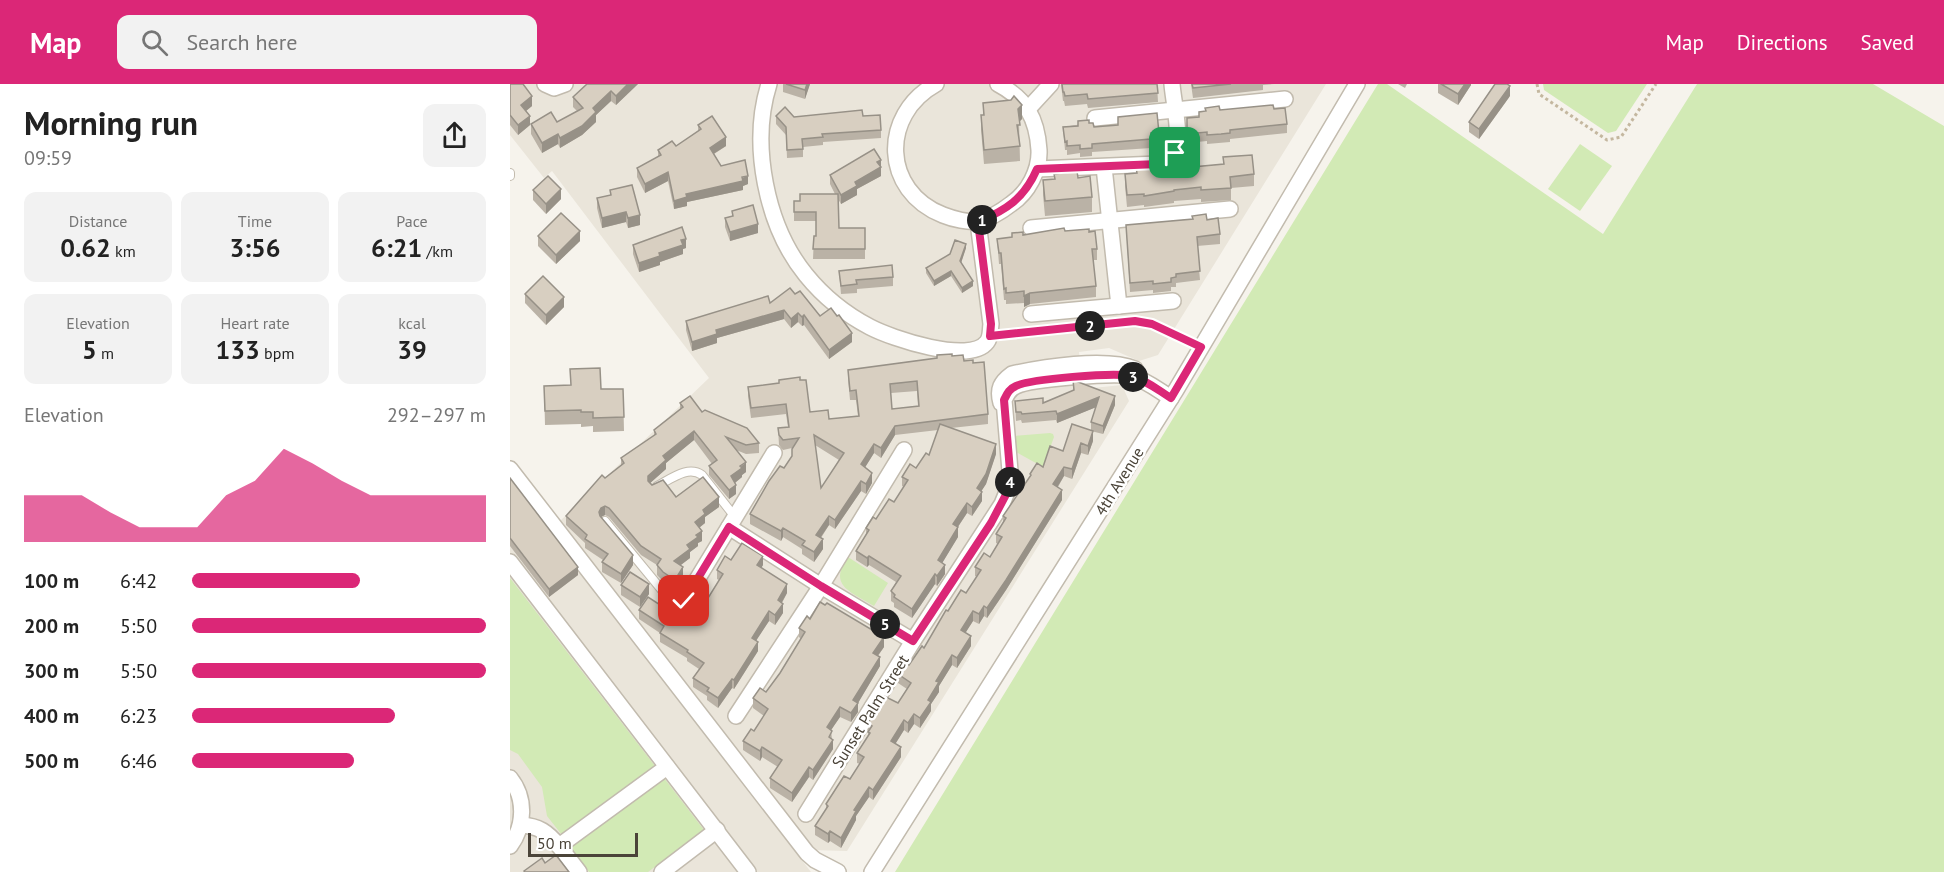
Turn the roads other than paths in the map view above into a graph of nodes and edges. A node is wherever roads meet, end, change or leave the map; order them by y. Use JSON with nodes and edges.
{"nodes":[{"id":1,"x":545,"y":84,"type":"edge"},
{"id":2,"x":565,"y":84,"type":"edge"},
{"id":3,"x":769,"y":84,"type":"edge"},
{"id":4,"x":936,"y":84,"type":"edge"},
{"id":5,"x":998,"y":84,"type":"edge"},
{"id":6,"x":1051,"y":84,"type":"edge"},
{"id":7,"x":1172,"y":84,"type":"edge"},
{"id":8,"x":1357,"y":84,"type":"edge"},
{"id":9,"x":1018,"y":89,"type":"edge"},
{"id":10,"x":1285,"y":99,"type":"dead end"},
{"id":11,"x":1028,"y":109,"type":"junction"},
{"id":12,"x":1174,"y":110,"type":"junction"},
{"id":13,"x":1095,"y":118,"type":"dead end"},
{"id":14,"x":1104,"y":166,"type":"junction"},
{"id":15,"x":1037,"y":169,"type":"junction"},
{"id":16,"x":1230,"y":209,"type":"dead end"},
{"id":17,"x":1110,"y":221,"type":"junction"},
{"id":18,"x":978,"y":222,"type":"junction"},
{"id":19,"x":1031,"y":228,"type":"dead end"},
{"id":20,"x":1173,"y":301,"type":"dead end"},
{"id":21,"x":1119,"y":306,"type":"junction"},
{"id":22,"x":1031,"y":314,"type":"dead end"},
{"id":23,"x":1174,"y":394,"type":"junction"},
{"id":24,"x":904,"y":450,"type":"dead end"},
{"id":25,"x":774,"y":453,"type":"dead end"},
{"id":26,"x":510,"y":468,"type":"edge"},
{"id":27,"x":653,"y":488,"type":"edge"},
{"id":28,"x":604,"y":520,"type":"edge"},
{"id":29,"x":732,"y":522,"type":"junction"},
{"id":30,"x":510,"y":562,"type":"edge"},
{"id":31,"x":821,"y":586,"type":"junction"},
{"id":32,"x":684,"y":601,"type":"joint"},
{"id":33,"x":913,"y":641,"type":"junction"},
{"id":34,"x":736,"y":716,"type":"dead end"},
{"id":35,"x":667,"y":767,"type":"junction"},
{"id":36,"x":510,"y":778,"type":"edge"},
{"id":37,"x":806,"y":814,"type":"dead end"},
{"id":38,"x":521,"y":825,"type":"junction"},
{"id":39,"x":717,"y":830,"type":"junction"},
{"id":40,"x":510,"y":846,"type":"edge"},
{"id":41,"x":559,"y":846,"type":"junction"},
{"id":42,"x":579,"y":872,"type":"edge"},
{"id":43,"x":662,"y":872,"type":"edge"},
{"id":44,"x":748,"y":872,"type":"edge"},
{"id":45,"x":838,"y":872,"type":"edge"},
{"id":46,"x":872,"y":872,"type":"edge"}],
"edges":[{"from":1,"to":2,"type":"street"},
{"from":3,"to":18,"type":"street"},
{"from":4,"to":18,"type":"street"},
{"from":5,"to":9,"type":"street"},
{"from":6,"to":11,"type":"street"},
{"from":7,"to":12,"type":"street"},
{"from":8,"to":23,"type":"street","name":"4th Avenue"},
{"from":9,"to":11,"type":"street"},
{"from":10,"to":12,"type":"street"},
{"from":11,"to":15,"type":"street"},
{"from":12,"to":13,"type":"street"},
{"from":12,"to":14,"type":"street"},
{"from":14,"to":15,"type":"street"},
{"from":14,"to":17,"type":"street"},
{"from":15,"to":18,"type":"street"},
{"from":16,"to":17,"type":"street"},
{"from":17,"to":19,"type":"street"},
{"from":17,"to":21,"type":"street"},
{"from":20,"to":21,"type":"street"},
{"from":21,"to":22,"type":"street"},
{"from":23,"to":33,"type":"street","name":"Sunset Palm Street"},
{"from":23,"to":46,"type":"street","name":"4th Avenue"},
{"from":24,"to":31,"type":"street"},
{"from":25,"to":29,"type":"street"},
{"from":26,"to":45,"type":"street"},
{"from":27,"to":29,"type":"lane"},
{"from":28,"to":32,"type":"lane"},
{"from":29,"to":31,"type":"street"},
{"from":29,"to":32,"type":"street"},
{"from":30,"to":35,"type":"street"},
{"from":31,"to":33,"type":"street"},
{"from":31,"to":34,"type":"street"},
{"from":33,"to":37,"type":"street","name":"Sunset Palm Street"},
{"from":35,"to":39,"type":"street"},
{"from":35,"to":41,"type":"street"},
{"from":36,"to":38,"type":"street"},
{"from":38,"to":40,"type":"street"},
{"from":38,"to":41,"type":"street"},
{"from":39,"to":43,"type":"street"},
{"from":39,"to":44,"type":"street"},
{"from":41,"to":42,"type":"street"}]}
